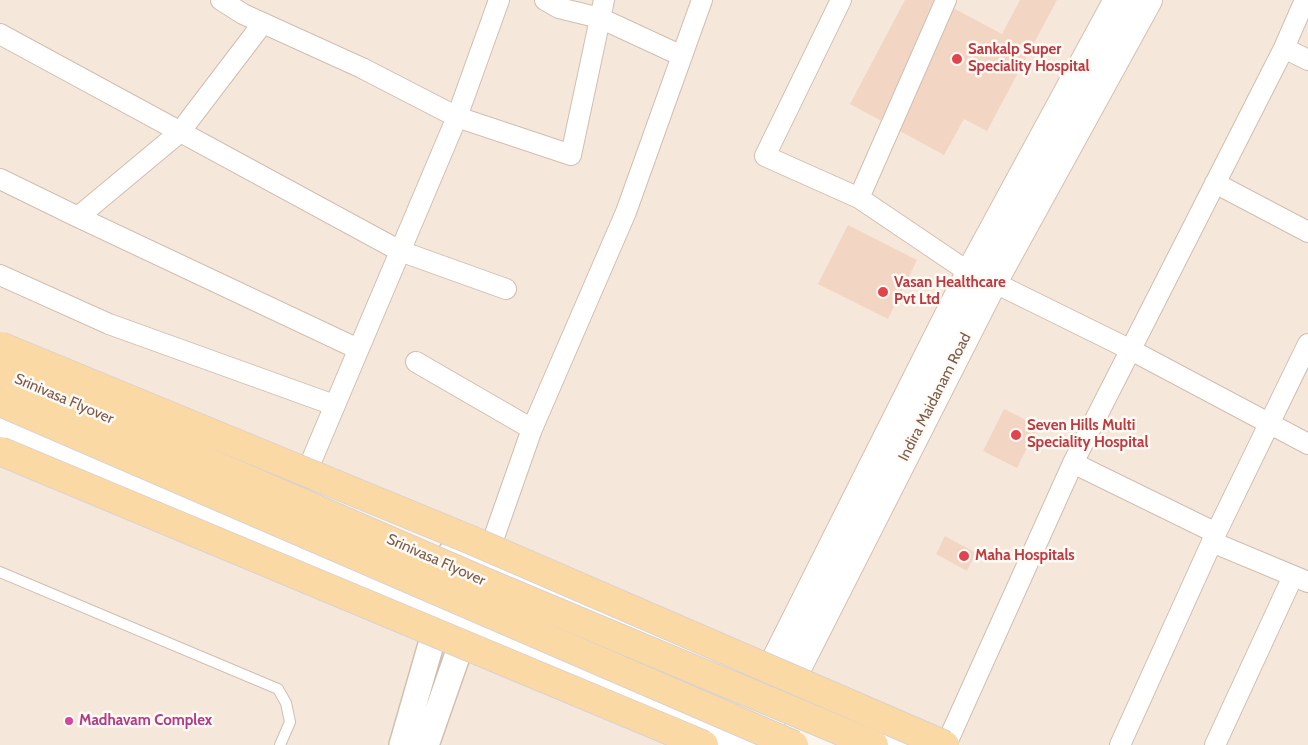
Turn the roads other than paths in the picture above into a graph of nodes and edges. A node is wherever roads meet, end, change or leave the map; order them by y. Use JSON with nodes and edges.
{"nodes":[{"id":1,"x":221,"y":0,"type":"edge"},
{"id":2,"x":500,"y":0,"type":"edge"},
{"id":3,"x":545,"y":0,"type":"edge"},
{"id":4,"x":702,"y":0,"type":"edge"},
{"id":5,"x":841,"y":0,"type":"edge"},
{"id":6,"x":946,"y":0,"type":"edge"},
{"id":7,"x":1118,"y":0,"type":"edge"},
{"id":8,"x":1148,"y":0,"type":"edge"},
{"id":9,"x":1305,"y":0,"type":"edge"},
{"id":10,"x":247,"y":7,"type":"edge"},
{"id":11,"x":602,"y":9,"type":"edge"},
{"id":12,"x":263,"y":23,"type":"junction"},
{"id":13,"x":0,"y":34,"type":"edge"},
{"id":14,"x":1284,"y":48,"type":"junction"},
{"id":15,"x":682,"y":56,"type":"junction"},
{"id":16,"x":1308,"y":60,"type":"edge"},
{"id":17,"x":457,"y":117,"type":"junction"},
{"id":18,"x":180,"y":132,"type":"junction"},
{"id":19,"x":0,"y":179,"type":"edge"},
{"id":20,"x":1215,"y":184,"type":"junction"},
{"id":21,"x":859,"y":198,"type":"junction"},
{"id":22,"x":78,"y":218,"type":"junction"},
{"id":23,"x":1308,"y":232,"type":"edge"},
{"id":24,"x":400,"y":251,"type":"junction"},
{"id":25,"x":0,"y":275,"type":"edge"},
{"id":26,"x":982,"y":277,"type":"junction"},
{"id":27,"x":506,"y":289,"type":"dead end"},
{"id":28,"x":1308,"y":344,"type":"edge"},
{"id":29,"x":0,"y":346,"type":"edge"},
{"id":30,"x":358,"y":349,"type":"junction"},
{"id":31,"x":1131,"y":350,"type":"junction"},
{"id":32,"x":0,"y":362,"type":"edge"},
{"id":33,"x":416,"y":362,"type":"dead end"},
{"id":34,"x":0,"y":372,"type":"edge"},
{"id":35,"x":0,"y":402,"type":"edge"},
{"id":36,"x":334,"y":405,"type":"junction"},
{"id":37,"x":1269,"y":425,"type":"junction"},
{"id":38,"x":0,"y":429,"type":"edge"},
{"id":39,"x":532,"y":429,"type":"junction"},
{"id":40,"x":1308,"y":444,"type":"edge"},
{"id":41,"x":0,"y":451,"type":"edge"},
{"id":42,"x":1073,"y":463,"type":"junction"},
{"id":43,"x":299,"y":490,"type":"junction"},
{"id":44,"x":1214,"y":538,"type":"junction"},
{"id":45,"x":484,"y":566,"type":"junction"},
{"id":46,"x":0,"y":572,"type":"edge"},
{"id":47,"x":1301,"y":579,"type":"edge"},
{"id":48,"x":440,"y":612,"type":"junction"},
{"id":49,"x":468,"y":625,"type":"junction"},
{"id":50,"x":775,"y":687,"type":"junction"},
{"id":51,"x":280,"y":745,"type":"edge"},
{"id":52,"x":402,"y":745,"type":"edge"},
{"id":53,"x":426,"y":745,"type":"edge"},
{"id":54,"x":704,"y":745,"type":"edge"},
{"id":55,"x":733,"y":745,"type":"edge"},
{"id":56,"x":758,"y":745,"type":"edge"},
{"id":57,"x":794,"y":745,"type":"edge"},
{"id":58,"x":874,"y":745,"type":"edge"},
{"id":59,"x":905,"y":745,"type":"edge"},
{"id":60,"x":946,"y":745,"type":"edge"},
{"id":61,"x":1120,"y":745,"type":"edge"},
{"id":62,"x":1215,"y":745,"type":"edge"}],
"edges":[{"from":1,"to":10,"type":"street"},
{"from":2,"to":17,"type":"street"},
{"from":3,"to":11,"type":"street"},
{"from":4,"to":15,"type":"street"},
{"from":5,"to":21,"type":"street"},
{"from":6,"to":21,"type":"street"},
{"from":7,"to":26,"type":"main road"},
{"from":8,"to":26,"type":"main road","name":"Indira Maidanam Road"},
{"from":9,"to":14,"type":"street"},
{"from":10,"to":12,"type":"street"},
{"from":11,"to":15,"type":"street"},
{"from":11,"to":17,"type":"street"},
{"from":12,"to":17,"type":"street"},
{"from":12,"to":18,"type":"street"},
{"from":13,"to":18,"type":"street"},
{"from":14,"to":16,"type":"street"},
{"from":14,"to":20,"type":"street"},
{"from":15,"to":39,"type":"street"},
{"from":17,"to":24,"type":"street"},
{"from":18,"to":22,"type":"street"},
{"from":18,"to":24,"type":"street"},
{"from":19,"to":22,"type":"street"},
{"from":20,"to":23,"type":"street"},
{"from":20,"to":31,"type":"street"},
{"from":21,"to":26,"type":"street"},
{"from":22,"to":30,"type":"street"},
{"from":24,"to":27,"type":"street"},
{"from":24,"to":30,"type":"street"},
{"from":25,"to":36,"type":"street"},
{"from":26,"to":31,"type":"street"},
{"from":26,"to":50,"type":"main road","name":"Indira Maidanam Road"},
{"from":28,"to":37,"type":"street"},
{"from":29,"to":60,"type":"main road","bridge":true},
{"from":30,"to":36,"type":"street"},
{"from":31,"to":37,"type":"street"},
{"from":31,"to":42,"type":"street"},
{"from":32,"to":43,"type":"street"},
{"from":33,"to":39,"type":"street"},
{"from":34,"to":58,"type":"main road","name":"Srinivasa Flyover","bridge":true},
{"from":35,"to":57,"type":"main road","name":"Srinivasa Flyover","bridge":true},
{"from":36,"to":43,"type":"street"},
{"from":37,"to":40,"type":"street"},
{"from":37,"to":44,"type":"street"},
{"from":38,"to":48,"type":"street"},
{"from":39,"to":45,"type":"street"},
{"from":41,"to":54,"type":"main road","bridge":true},
{"from":42,"to":44,"type":"street"},
{"from":42,"to":60,"type":"street"},
{"from":43,"to":45,"type":"street"},
{"from":44,"to":47,"type":"street"},
{"from":44,"to":61,"type":"street"},
{"from":45,"to":50,"type":"street"},
{"from":46,"to":51,"type":"lane"},
{"from":47,"to":62,"type":"street"},
{"from":48,"to":49,"type":"street"},
{"from":48,"to":52,"type":"street"},
{"from":49,"to":53,"type":"street"},
{"from":49,"to":55,"type":"street"},
{"from":50,"to":55,"type":"main road"},
{"from":50,"to":56,"type":"main road","name":"Indira Maidanam Road"},
{"from":50,"to":59,"type":"street"}]}
